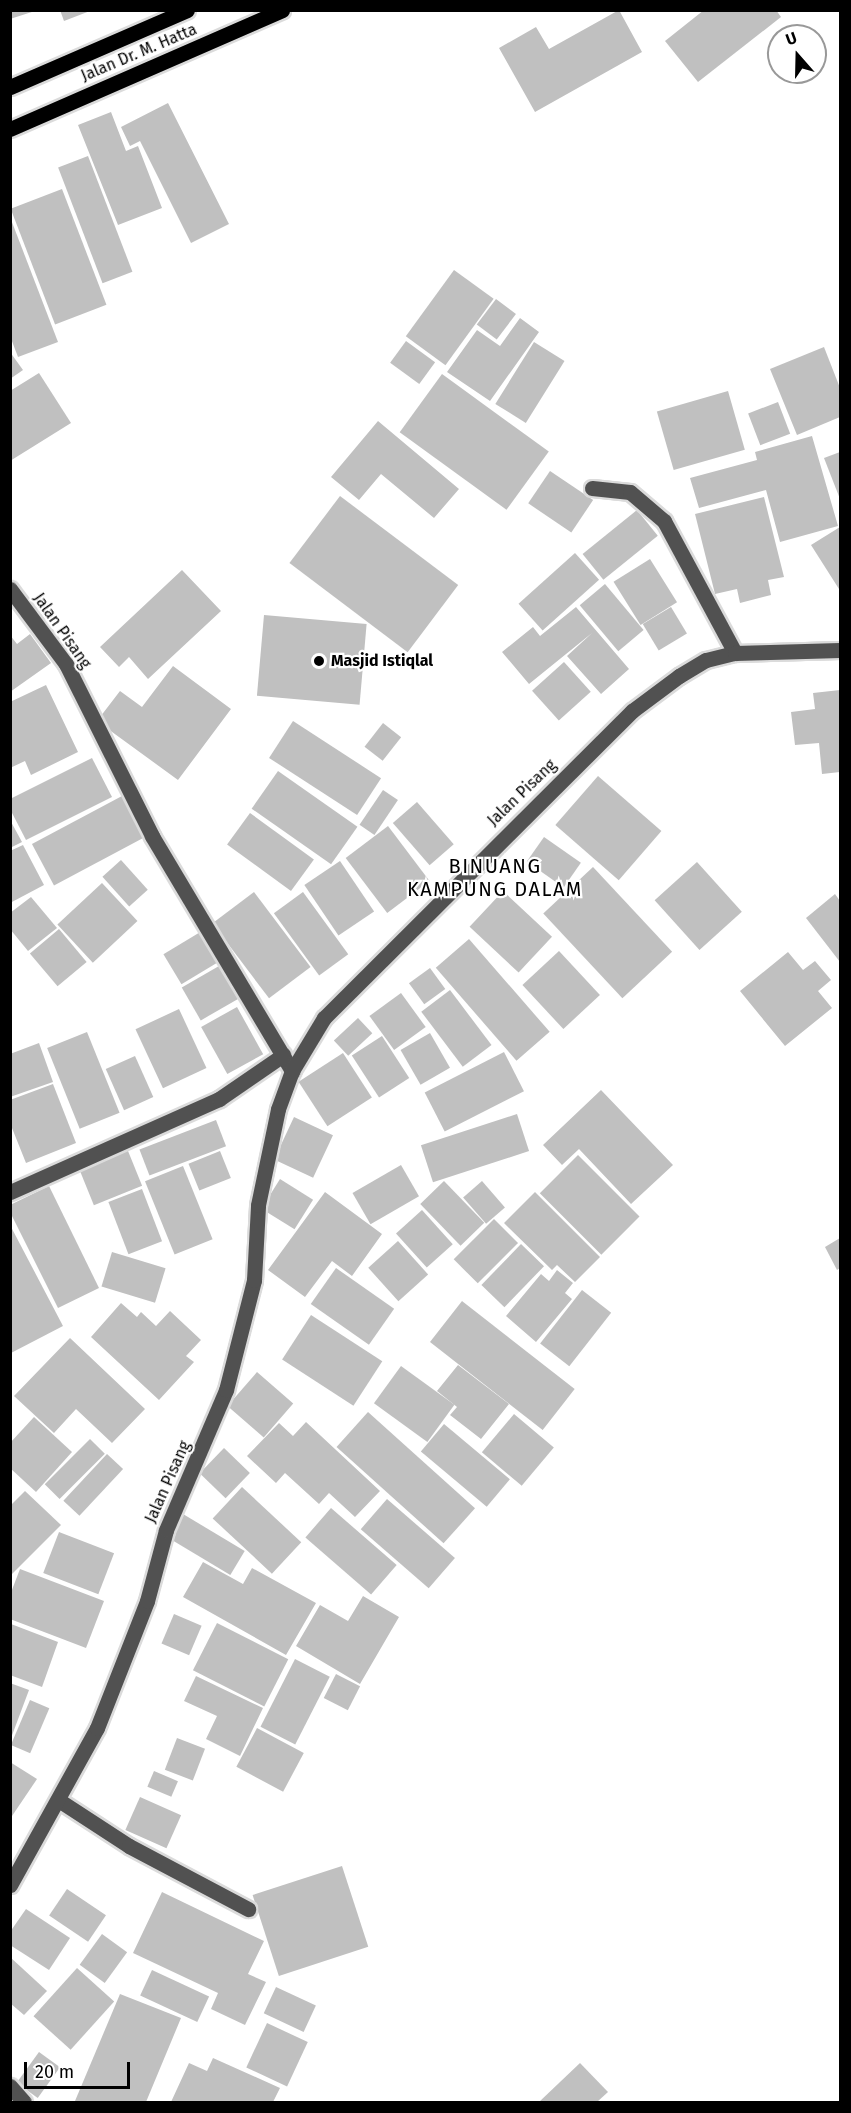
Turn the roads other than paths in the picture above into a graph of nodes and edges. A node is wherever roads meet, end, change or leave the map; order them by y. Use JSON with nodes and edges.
{"nodes":[{"id":1,"x":187,"y":10,"type":"edge"},
{"id":2,"x":282,"y":10,"type":"edge"},
{"id":3,"x":10,"y":87,"type":"edge"},
{"id":4,"x":10,"y":129,"type":"edge"},
{"id":5,"x":591,"y":488,"type":"dead end"},
{"id":6,"x":10,"y":588,"type":"edge"},
{"id":7,"x":840,"y":650,"type":"edge"},
{"id":8,"x":735,"y":653,"type":"junction"},
{"id":9,"x":284,"y":1055,"type":"junction"},
{"id":10,"x":292,"y":1071,"type":"junction"},
{"id":11,"x":10,"y":1191,"type":"edge"},
{"id":12,"x":60,"y":1801,"type":"junction"},
{"id":13,"x":10,"y":1885,"type":"edge"},
{"id":14,"x":248,"y":1909,"type":"dead end"},
{"id":15,"x":10,"y":2086,"type":"edge"},
{"id":16,"x":24,"y":2103,"type":"edge"}],
"edges":[{"from":1,"to":3,"type":"main road","name":"Jalan Dr. M. Hatta"},
{"from":2,"to":4,"type":"main road","name":"Jalan Dr. M. Hatta"},
{"from":5,"to":8,"type":"street"},
{"from":6,"to":9,"type":"street","name":"Jalan Pisang"},
{"from":7,"to":8,"type":"street","name":"Jalan Pisang"},
{"from":8,"to":10,"type":"street","name":"Jalan Pisang"},
{"from":9,"to":10,"type":"street","name":"Jalan Pisang"},
{"from":9,"to":11,"type":"street"},
{"from":10,"to":12,"type":"street","name":"Jalan Pisang"},
{"from":12,"to":13,"type":"street","name":"Jalan Pisang"},
{"from":12,"to":14,"type":"street"},
{"from":15,"to":16,"type":"street"}]}
